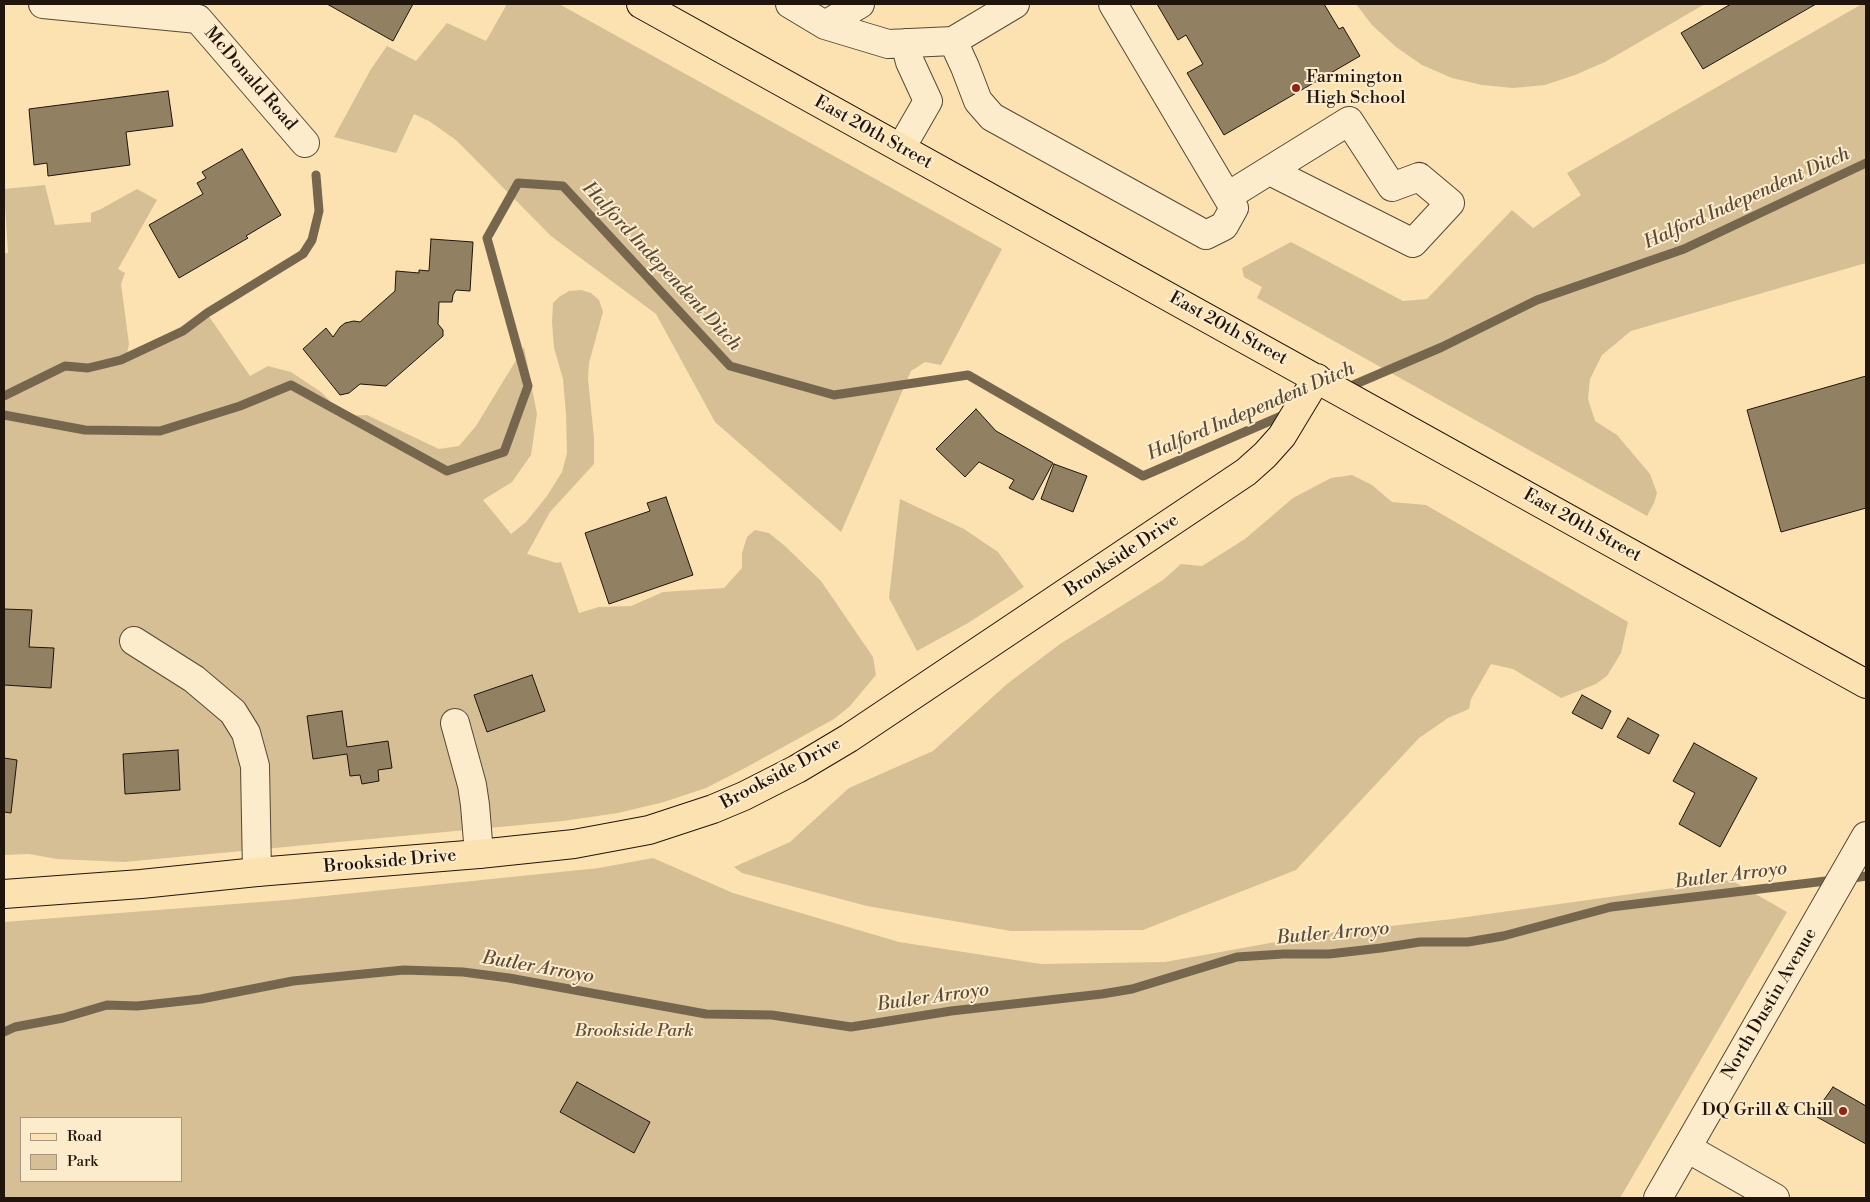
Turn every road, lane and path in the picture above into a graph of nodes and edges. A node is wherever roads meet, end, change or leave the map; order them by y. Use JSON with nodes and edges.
{"nodes":[{"id":1,"x":43,"y":4,"type":"edge"},
{"id":2,"x":641,"y":4,"type":"edge"},
{"id":3,"x":790,"y":4,"type":"edge"},
{"id":4,"x":860,"y":4,"type":"edge"},
{"id":5,"x":1015,"y":4,"type":"edge"},
{"id":6,"x":1113,"y":4,"type":"edge"},
{"id":7,"x":202,"y":12,"type":"edge"},
{"id":8,"x":825,"y":25,"type":"junction"},
{"id":9,"x":952,"y":41,"type":"junction"},
{"id":10,"x":905,"y":43,"type":"junction"},
{"id":11,"x":305,"y":142,"type":"dead end"},
{"id":12,"x":901,"y":148,"type":"junction"},
{"id":13,"x":1270,"y":171,"type":"junction"},
{"id":14,"x":1228,"y":196,"type":"junction"},
{"id":15,"x":1317,"y":378,"type":"junction"},
{"id":16,"x":134,"y":641,"type":"dead end"},
{"id":17,"x":1866,"y":684,"type":"edge"},
{"id":18,"x":455,"y":723,"type":"dead end"},
{"id":19,"x":1866,"y":836,"type":"edge"},
{"id":20,"x":479,"y":854,"type":"junction"},
{"id":21,"x":257,"y":872,"type":"junction"},
{"id":22,"x":4,"y":894,"type":"edge"},
{"id":23,"x":1687,"y":1148,"type":"junction"},
{"id":24,"x":1658,"y":1198,"type":"edge"},
{"id":25,"x":1775,"y":1198,"type":"edge"}],
"edges":[{"from":1,"to":7,"type":"street","name":"McDonald Road"},
{"from":2,"to":12,"type":"main road","name":"East 20th Street"},
{"from":3,"to":8,"type":"street"},
{"from":4,"to":8,"type":"street"},
{"from":5,"to":9,"type":"street"},
{"from":6,"to":14,"type":"street"},
{"from":7,"to":11,"type":"street","name":"McDonald Road"},
{"from":8,"to":10,"type":"street"},
{"from":9,"to":10,"type":"street"},
{"from":9,"to":14,"type":"street"},
{"from":10,"to":12,"type":"street"},
{"from":12,"to":15,"type":"main road","name":"East 20th Street"},
{"from":13,"to":13,"type":"street"},
{"from":13,"to":14,"type":"street"},
{"from":15,"to":17,"type":"main road","name":"East 20th Street"},
{"from":15,"to":20,"type":"main road","name":"Brookside Drive"},
{"from":16,"to":21,"type":"street"},
{"from":18,"to":20,"type":"street"},
{"from":19,"to":23,"type":"street","name":"North Dustin Avenue"},
{"from":20,"to":21,"type":"main road","name":"Brookside Drive"},
{"from":21,"to":22,"type":"main road","name":"Brookside Drive"},
{"from":23,"to":24,"type":"street","name":"North Dustin Avenue"},
{"from":23,"to":25,"type":"street"}]}
